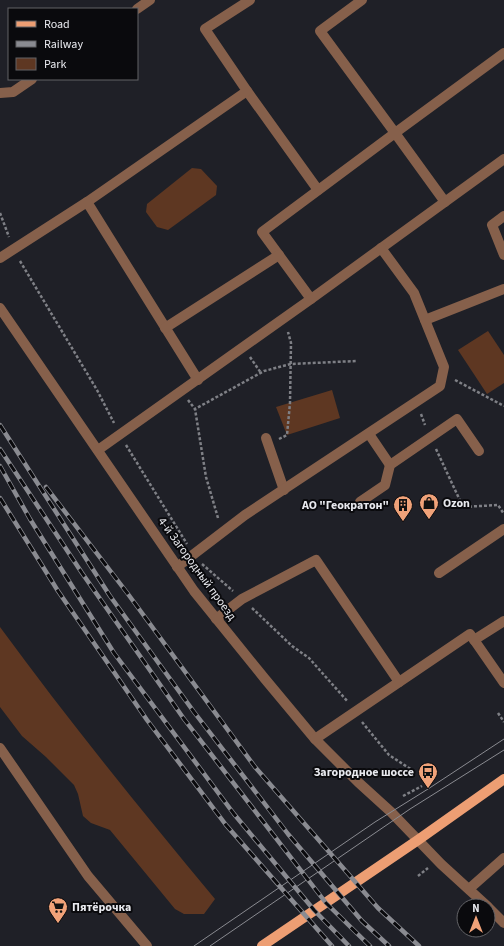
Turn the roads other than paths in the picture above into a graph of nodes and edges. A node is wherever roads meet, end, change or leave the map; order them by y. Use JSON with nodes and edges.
{"nodes":[{"id":1,"x":150,"y":0,"type":"edge"},
{"id":2,"x":250,"y":0,"type":"edge"},
{"id":3,"x":362,"y":0,"type":"edge"},
{"id":4,"x":138,"y":8,"type":"edge"},
{"id":5,"x":504,"y":53,"type":"edge"},
{"id":6,"x":31,"y":80,"type":"edge"},
{"id":7,"x":247,"y":90,"type":"junction"},
{"id":8,"x":0,"y":93,"type":"edge"},
{"id":9,"x":395,"y":133,"type":"junction"},
{"id":10,"x":504,"y":159,"type":"edge"},
{"id":11,"x":318,"y":190,"type":"junction"},
{"id":12,"x":87,"y":202,"type":"junction"},
{"id":13,"x":446,"y":202,"type":"junction"},
{"id":14,"x":504,"y":216,"type":"edge"},
{"id":15,"x":381,"y":248,"type":"junction"},
{"id":16,"x":278,"y":255,"type":"junction"},
{"id":17,"x":504,"y":255,"type":"edge"},
{"id":18,"x":0,"y":258,"type":"edge"},
{"id":19,"x":504,"y":289,"type":"edge"},
{"id":20,"x":311,"y":299,"type":"junction"},
{"id":21,"x":0,"y":308,"type":"edge"},
{"id":22,"x":425,"y":320,"type":"junction"},
{"id":23,"x":165,"y":328,"type":"junction"},
{"id":24,"x":198,"y":380,"type":"junction"},
{"id":25,"x":369,"y":434,"type":"junction"},
{"id":26,"x":266,"y":438,"type":"dead end"},
{"id":27,"x":98,"y":450,"type":"junction"},
{"id":28,"x":479,"y":451,"type":"dead end"},
{"id":29,"x":390,"y":465,"type":"junction"},
{"id":30,"x":284,"y":490,"type":"junction"},
{"id":31,"x":360,"y":502,"type":"dead end"},
{"id":32,"x":504,"y":529,"type":"edge"},
{"id":33,"x":177,"y":567,"type":"junction"},
{"id":34,"x":439,"y":573,"type":"dead end"},
{"id":35,"x":216,"y":619,"type":"junction"},
{"id":36,"x":504,"y":620,"type":"edge"},
{"id":37,"x":474,"y":640,"type":"junction"},
{"id":38,"x":399,"y":682,"type":"junction"},
{"id":39,"x":504,"y":683,"type":"edge"},
{"id":40,"x":315,"y":739,"type":"junction"},
{"id":41,"x":0,"y":748,"type":"edge"},
{"id":42,"x":504,"y":779,"type":"edge"},
{"id":43,"x":418,"y":840,"type":"junction"},
{"id":44,"x":504,"y":858,"type":"edge"},
{"id":45,"x":469,"y":889,"type":"junction"},
{"id":46,"x":478,"y":898,"type":"edge"},
{"id":47,"x":496,"y":915,"type":"edge"},
{"id":48,"x":504,"y":923,"type":"edge"},
{"id":49,"x":147,"y":946,"type":"edge"},
{"id":50,"x":262,"y":946,"type":"edge"}],
"edges":[{"from":1,"to":4,"type":"street"},
{"from":2,"to":7,"type":"street"},
{"from":3,"to":9,"type":"street"},
{"from":5,"to":9,"type":"street"},
{"from":6,"to":8,"type":"street"},
{"from":7,"to":11,"type":"street"},
{"from":7,"to":12,"type":"street"},
{"from":9,"to":11,"type":"street"},
{"from":9,"to":13,"type":"street"},
{"from":10,"to":13,"type":"street"},
{"from":11,"to":16,"type":"street"},
{"from":12,"to":18,"type":"street"},
{"from":12,"to":23,"type":"street"},
{"from":13,"to":15,"type":"street"},
{"from":14,"to":17,"type":"street"},
{"from":15,"to":20,"type":"street"},
{"from":15,"to":22,"type":"street"},
{"from":16,"to":20,"type":"street"},
{"from":16,"to":23,"type":"street"},
{"from":19,"to":22,"type":"street"},
{"from":20,"to":24,"type":"street"},
{"from":21,"to":27,"type":"street","name":"4-й Загородный проезд"},
{"from":22,"to":25,"type":"street"},
{"from":23,"to":24,"type":"street"},
{"from":24,"to":27,"type":"street"},
{"from":25,"to":29,"type":"street"},
{"from":25,"to":30,"type":"street"},
{"from":26,"to":30,"type":"street"},
{"from":27,"to":33,"type":"street","name":"4-й Загородный проезд"},
{"from":28,"to":29,"type":"street"},
{"from":29,"to":31,"type":"street"},
{"from":30,"to":33,"type":"street"},
{"from":32,"to":34,"type":"street"},
{"from":33,"to":35,"type":"street","name":"4-й Загородный проезд"},
{"from":35,"to":38,"type":"street"},
{"from":35,"to":40,"type":"street","name":"4-й Загородный проезд"},
{"from":36,"to":37,"type":"street"},
{"from":37,"to":38,"type":"street"},
{"from":37,"to":39,"type":"street"},
{"from":38,"to":40,"type":"street"},
{"from":40,"to":43,"type":"street","name":"4-й Загородный проезд"},
{"from":41,"to":49,"type":"street"},
{"from":42,"to":43,"type":"main road"},
{"from":43,"to":45,"type":"street","name":"4-й Загородный проезд"},
{"from":43,"to":50,"type":"main road"},
{"from":44,"to":45,"type":"street"},
{"from":45,"to":46,"type":"street","name":"4-й Загородный проезд"},
{"from":47,"to":48,"type":"street","name":"4-й Загородный проезд"}]}
